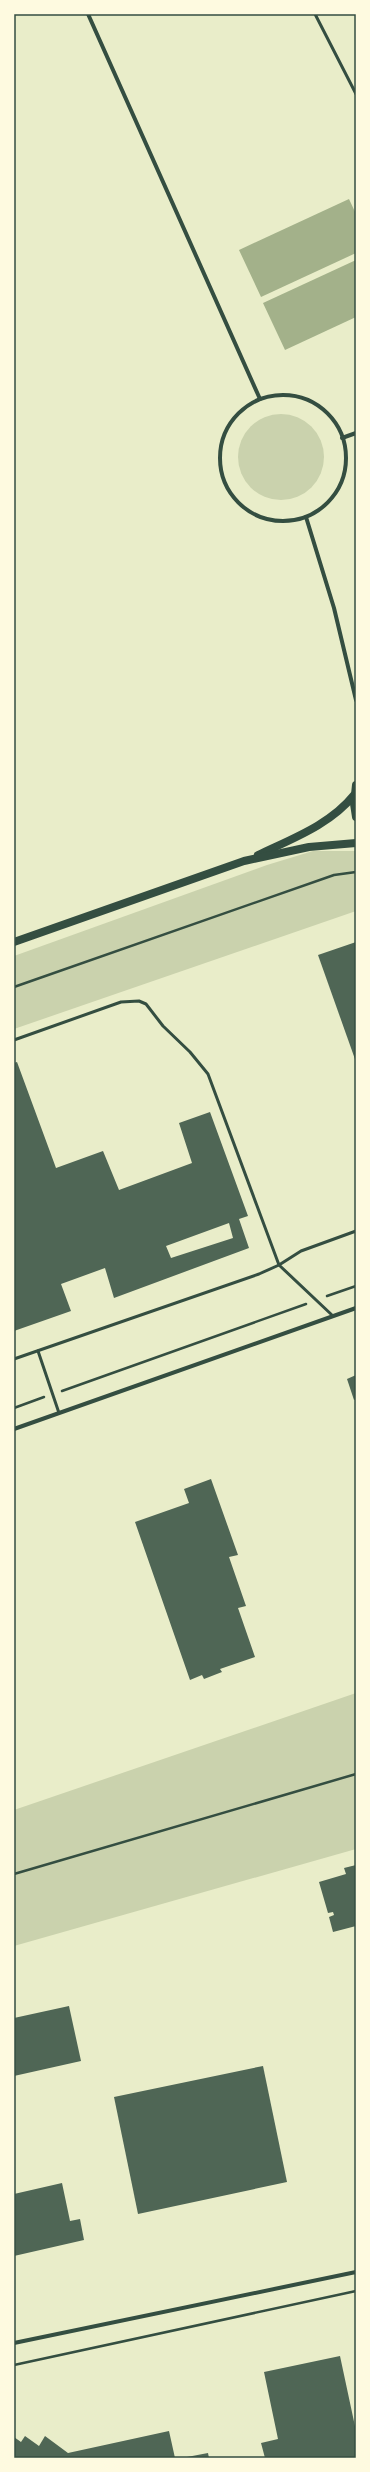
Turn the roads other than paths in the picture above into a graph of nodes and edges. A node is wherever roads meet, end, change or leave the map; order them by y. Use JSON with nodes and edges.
{"nodes":[{"id":1,"x":88,"y":14,"type":"edge"},
{"id":2,"x":315,"y":14,"type":"edge"},
{"id":3,"x":356,"y":94,"type":"edge"},
{"id":4,"x":260,"y":400,"type":"junction"},
{"id":5,"x":356,"y":433,"type":"edge"},
{"id":6,"x":342,"y":438,"type":"junction"},
{"id":7,"x":306,"y":517,"type":"junction"},
{"id":8,"x":355,"y":689,"type":"edge"},
{"id":9,"x":356,"y":700,"type":"edge"},
{"id":10,"x":356,"y":785,"type":"edge"},
{"id":11,"x":354,"y":795,"type":"junction"},
{"id":12,"x":356,"y":817,"type":"edge"},
{"id":13,"x":356,"y":842,"type":"edge"},
{"id":14,"x":244,"y":862,"type":"junction"},
{"id":15,"x":14,"y":942,"type":"edge"},
{"id":16,"x":14,"y":1040,"type":"edge"},
{"id":17,"x":356,"y":1231,"type":"edge"},
{"id":18,"x":280,"y":1265,"type":"junction"},
{"id":19,"x":356,"y":1308,"type":"edge"},
{"id":20,"x":333,"y":1316,"type":"junction"},
{"id":21,"x":38,"y":1351,"type":"junction"},
{"id":22,"x":14,"y":1359,"type":"edge"},
{"id":23,"x":59,"y":1413,"type":"junction"},
{"id":24,"x":14,"y":1429,"type":"edge"},
{"id":25,"x":356,"y":2272,"type":"edge"},
{"id":26,"x":14,"y":2343,"type":"edge"}],
"edges":[{"from":1,"to":4,"type":"street"},
{"from":2,"to":3,"type":"lane"},
{"from":4,"to":6,"type":"street"},
{"from":4,"to":7,"type":"street"},
{"from":5,"to":6,"type":"street"},
{"from":6,"to":7,"type":"street"},
{"from":7,"to":8,"type":"street"},
{"from":8,"to":9,"type":"street"},
{"from":10,"to":11,"type":"main road"},
{"from":11,"to":12,"type":"main road"},
{"from":11,"to":14,"type":"main road"},
{"from":13,"to":14,"type":"main road"},
{"from":14,"to":15,"type":"main road"},
{"from":16,"to":18,"type":"lane"},
{"from":17,"to":18,"type":"lane"},
{"from":18,"to":20,"type":"lane"},
{"from":18,"to":21,"type":"lane"},
{"from":19,"to":20,"type":"street"},
{"from":20,"to":23,"type":"street"},
{"from":21,"to":22,"type":"lane"},
{"from":21,"to":23,"type":"lane"},
{"from":23,"to":24,"type":"street"},
{"from":25,"to":26,"type":"street"}]}
